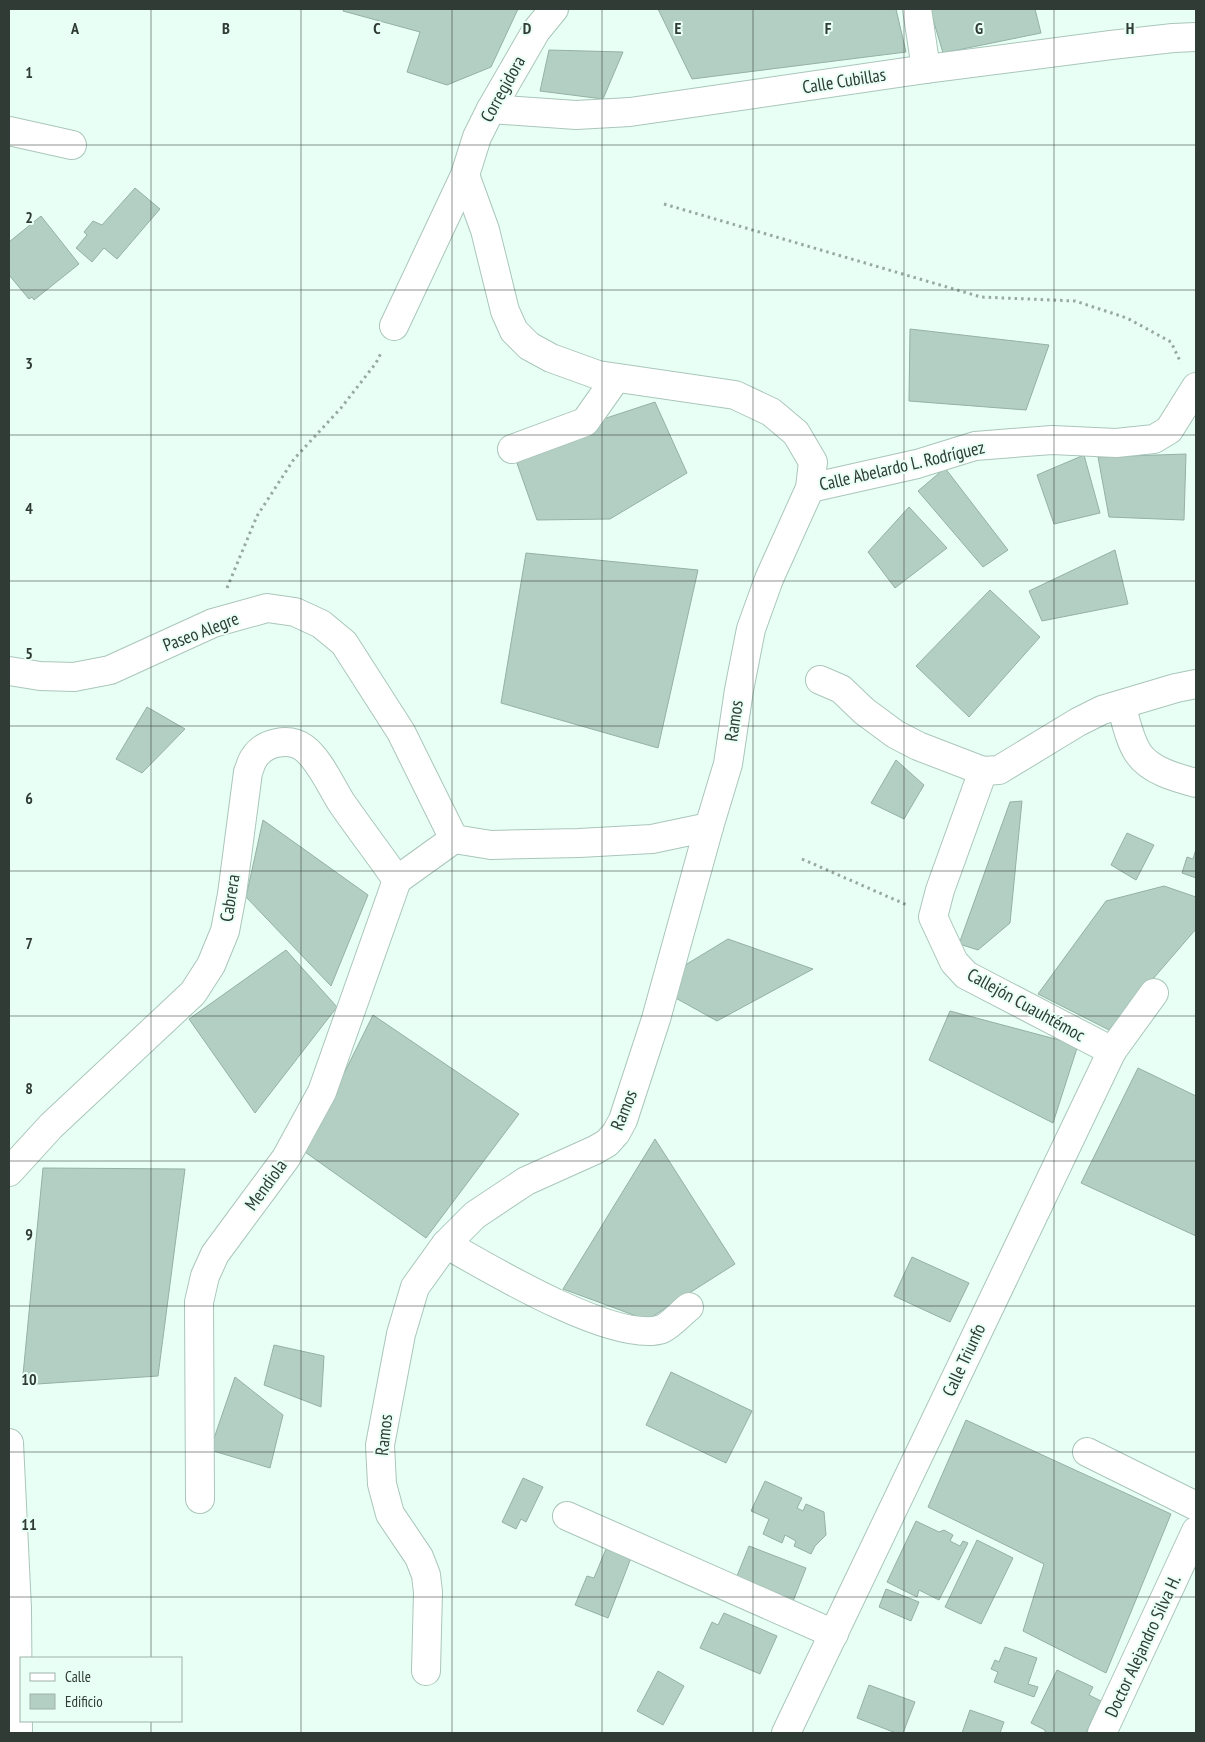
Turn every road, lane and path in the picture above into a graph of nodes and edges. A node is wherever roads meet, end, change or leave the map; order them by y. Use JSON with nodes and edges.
{"nodes":[{"id":1,"x":554,"y":9,"type":"edge"},
{"id":2,"x":917,"y":9,"type":"edge"},
{"id":3,"x":1196,"y":37,"type":"edge"},
{"id":4,"x":926,"y":69,"type":"junction"},
{"id":5,"x":490,"y":109,"type":"junction"},
{"id":6,"x":9,"y":131,"type":"edge"},
{"id":7,"x":72,"y":145,"type":"dead end"},
{"id":8,"x":465,"y":176,"type":"junction"},
{"id":9,"x":664,"y":204,"type":"dead end"},
{"id":10,"x":394,"y":326,"type":"joint"},
{"id":11,"x":616,"y":378,"type":"junction"},
{"id":12,"x":1195,"y":389,"type":"edge"},
{"id":13,"x":512,"y":449,"type":"dead end"},
{"id":14,"x":810,"y":488,"type":"junction"},
{"id":15,"x":213,"y":623,"type":"junction"},
{"id":16,"x":9,"y":671,"type":"edge"},
{"id":17,"x":820,"y":680,"type":"dead end"},
{"id":18,"x":1196,"y":684,"type":"edge"},
{"id":19,"x":1121,"y":705,"type":"junction"},
{"id":20,"x":983,"y":771,"type":"junction"},
{"id":21,"x":1196,"y":783,"type":"edge"},
{"id":22,"x":709,"y":827,"type":"junction"},
{"id":23,"x":454,"y":839,"type":"junction"},
{"id":24,"x":802,"y":859,"type":"dead end"},
{"id":25,"x":397,"y":880,"type":"junction"},
{"id":26,"x":933,"y":917,"type":"junction"},
{"id":27,"x":1154,"y":994,"type":"dead end"},
{"id":28,"x":1112,"y":1051,"type":"junction"},
{"id":29,"x":9,"y":1172,"type":"edge"},
{"id":30,"x":446,"y":1244,"type":"junction"},
{"id":31,"x":689,"y":1307,"type":"dead end"},
{"id":32,"x":9,"y":1443,"type":"edge"},
{"id":33,"x":1087,"y":1452,"type":"dead end"},
{"id":34,"x":200,"y":1499,"type":"dead end"},
{"id":35,"x":1196,"y":1506,"type":"edge"},
{"id":36,"x":566,"y":1516,"type":"dead end"},
{"id":37,"x":1196,"y":1531,"type":"edge"},
{"id":38,"x":834,"y":1634,"type":"junction"},
{"id":39,"x":426,"y":1671,"type":"dead end"},
{"id":40,"x":18,"y":1733,"type":"edge"},
{"id":41,"x":786,"y":1733,"type":"edge"},
{"id":42,"x":1102,"y":1733,"type":"edge"}],
"edges":[{"from":1,"to":5,"type":"street","name":"Corregidora"},
{"from":2,"to":4,"type":"street"},
{"from":3,"to":4,"type":"street","name":"Calle Cubillas"},
{"from":4,"to":5,"type":"street","name":"Calle Cubillas"},
{"from":5,"to":8,"type":"street","name":"Corregidora"},
{"from":6,"to":7,"type":"street"},
{"from":8,"to":10,"type":"street","name":"Corregidora"},
{"from":8,"to":11,"type":"street","name":"Calle Abelardo L. Rodríguez"},
{"from":9,"to":12,"type":"path"},
{"from":10,"to":15,"type":"path"},
{"from":11,"to":13,"type":"street"},
{"from":11,"to":14,"type":"street","name":"Calle Abelardo L. Rodríguez"},
{"from":12,"to":14,"type":"street","name":"Calle Abelardo L. Rodríguez"},
{"from":14,"to":22,"type":"street","name":"Ramos"},
{"from":15,"to":16,"type":"street","name":"Paseo Alegre"},
{"from":15,"to":23,"type":"street","name":"Paseo Alegre"},
{"from":17,"to":20,"type":"street"},
{"from":18,"to":19,"type":"street"},
{"from":19,"to":20,"type":"street"},
{"from":19,"to":21,"type":"street"},
{"from":20,"to":26,"type":"street"},
{"from":22,"to":23,"type":"street"},
{"from":22,"to":30,"type":"street","name":"Ramos"},
{"from":23,"to":25,"type":"street"},
{"from":24,"to":26,"type":"path"},
{"from":25,"to":29,"type":"street","name":"Cabrera"},
{"from":25,"to":34,"type":"street","name":"Mendiola"},
{"from":26,"to":28,"type":"street","name":"Callejón Cuauhtémoc"},
{"from":27,"to":28,"type":"street","name":"Calle Triunfo"},
{"from":28,"to":38,"type":"street","name":"Calle Triunfo"},
{"from":30,"to":31,"type":"street"},
{"from":30,"to":39,"type":"street","name":"Ramos"},
{"from":32,"to":40,"type":"street"},
{"from":33,"to":35,"type":"street"},
{"from":36,"to":38,"type":"street"},
{"from":37,"to":42,"type":"street","name":"Doctor Alejandro Silva H."},
{"from":38,"to":41,"type":"street","name":"Calle Triunfo"}]}
